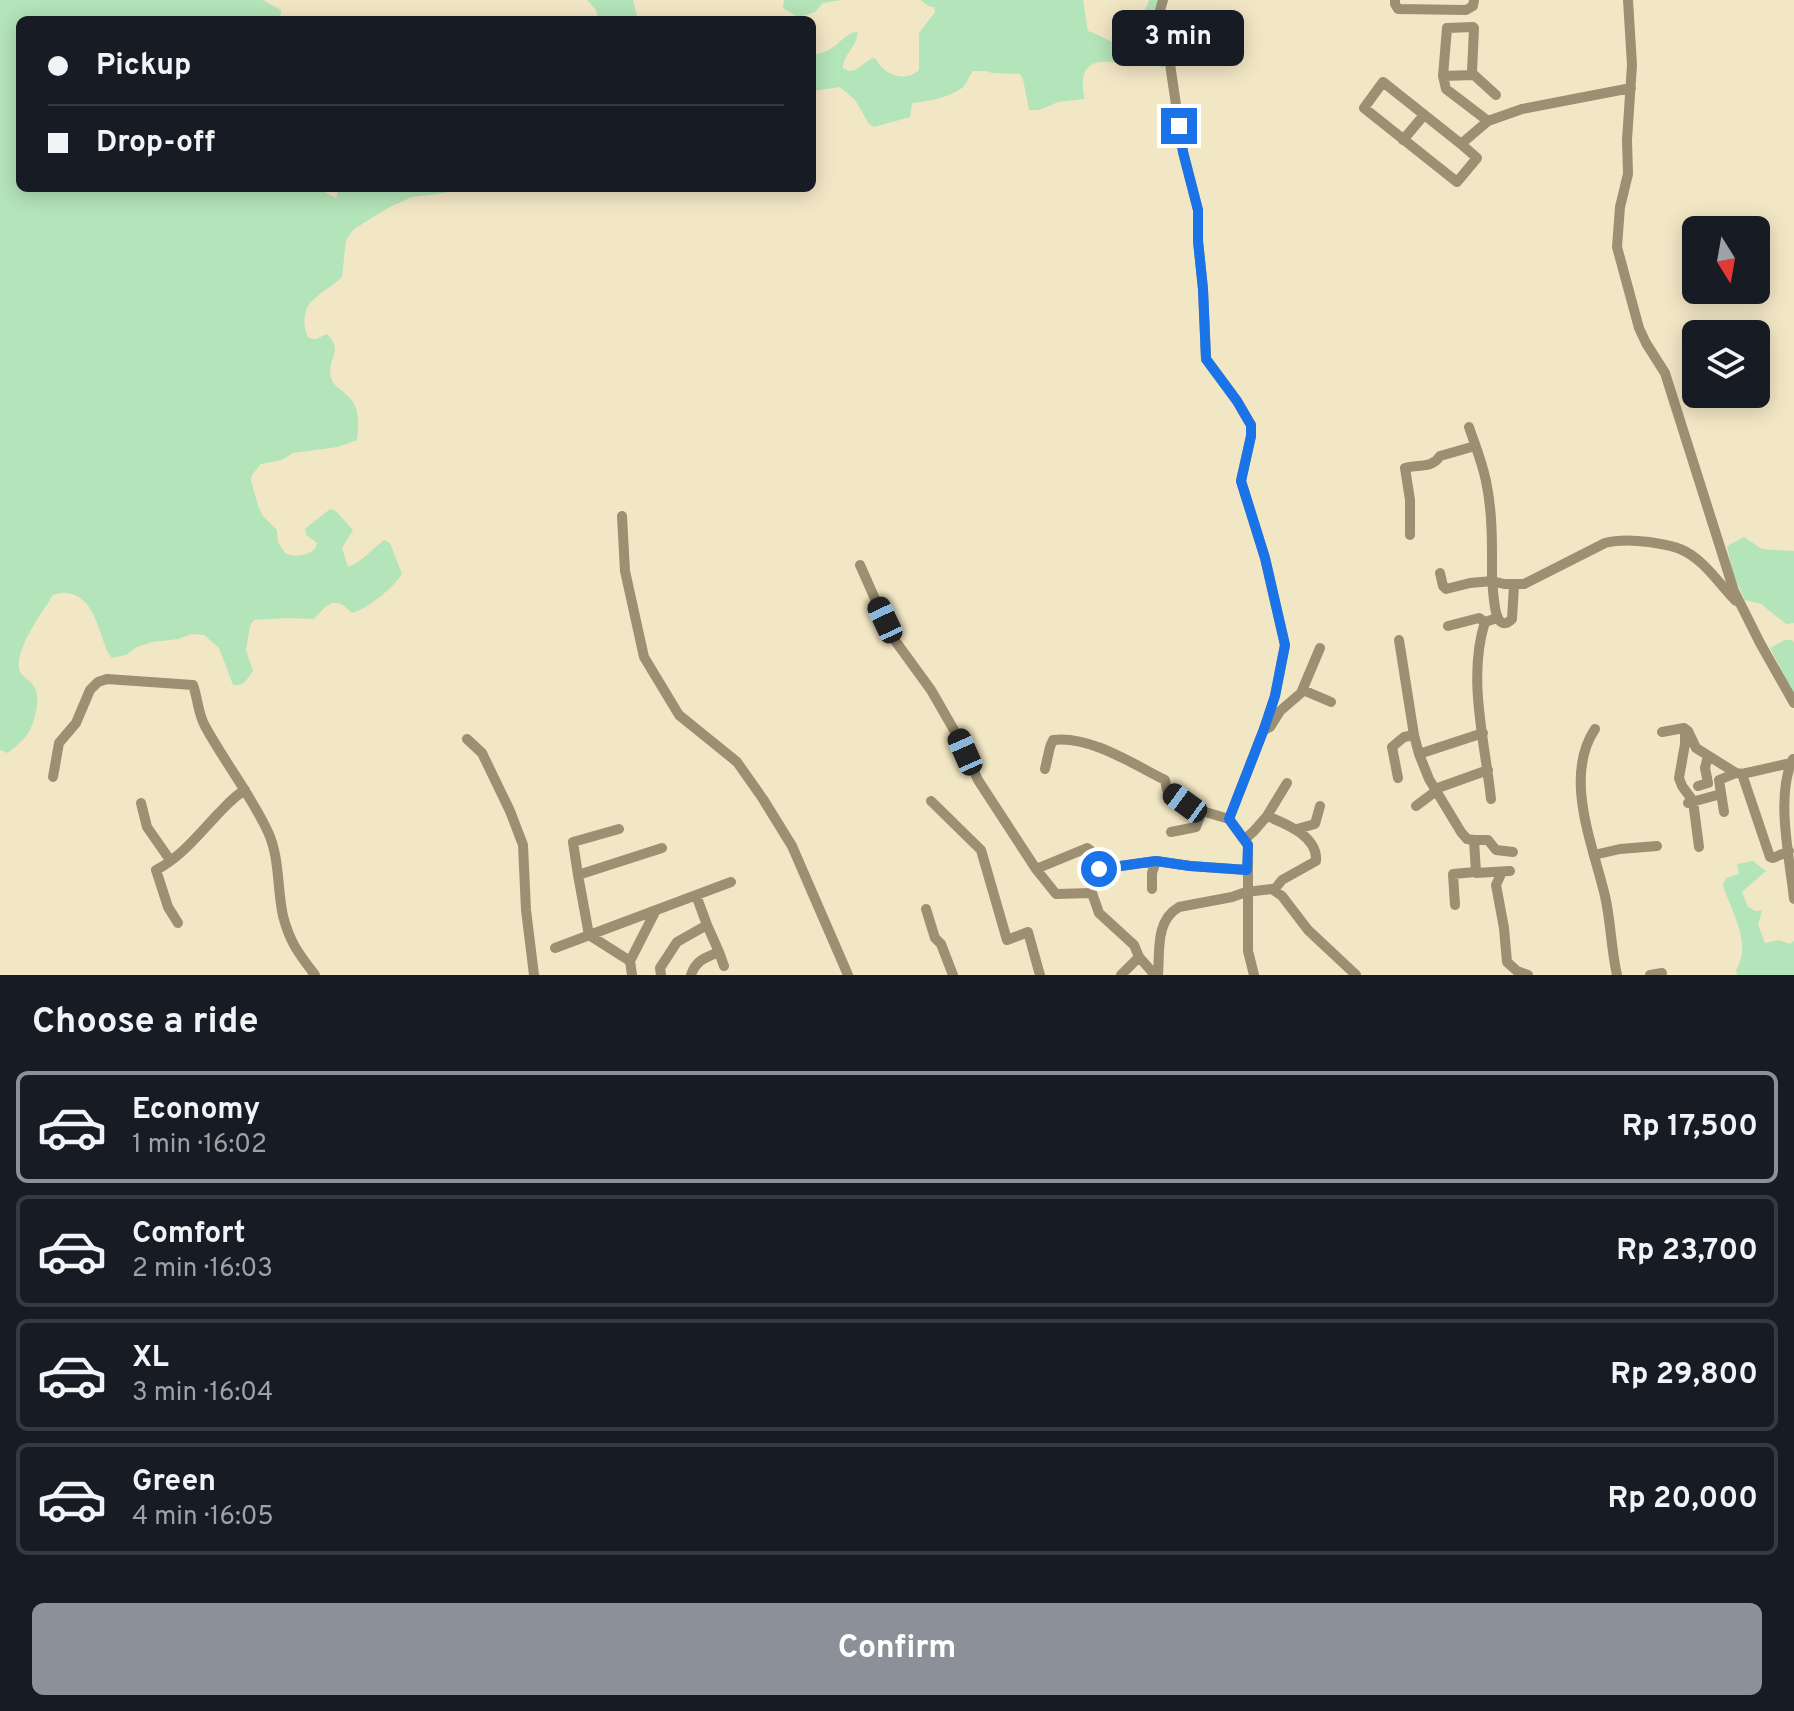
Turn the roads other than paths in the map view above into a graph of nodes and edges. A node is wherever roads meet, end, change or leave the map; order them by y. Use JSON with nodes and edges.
{"nodes":[{"id":1,"x":1163,"y":0,"type":"edge"},
{"id":2,"x":1395,"y":0,"type":"edge"},
{"id":3,"x":1474,"y":0,"type":"edge"},
{"id":4,"x":1628,"y":0,"type":"edge"},
{"id":5,"x":1419,"y":5,"type":"edge"},
{"id":6,"x":1447,"y":5,"type":"edge"},
{"id":7,"x":1474,"y":75,"type":"junction"},
{"id":8,"x":1443,"y":76,"type":"junction"},
{"id":9,"x":1631,"y":88,"type":"junction"},
{"id":10,"x":1496,"y":95,"type":"dead end"},
{"id":11,"x":1424,"y":115,"type":"junction"},
{"id":12,"x":1488,"y":121,"type":"junction"},
{"id":13,"x":1403,"y":140,"type":"junction"},
{"id":14,"x":1461,"y":144,"type":"junction"},
{"id":15,"x":1469,"y":427,"type":"dead end"},
{"id":16,"x":1475,"y":446,"type":"junction"},
{"id":17,"x":622,"y":516,"type":"dead end"},
{"id":18,"x":1410,"y":535,"type":"dead end"},
{"id":19,"x":860,"y":565,"type":"dead end"},
{"id":20,"x":1440,"y":573,"type":"dead end"},
{"id":21,"x":1492,"y":581,"type":"junction"},
{"id":22,"x":1514,"y":585,"type":"junction"},
{"id":23,"x":1740,"y":605,"type":"junction"},
{"id":24,"x":1497,"y":618,"type":"junction"},
{"id":25,"x":1485,"y":622,"type":"junction"},
{"id":26,"x":1448,"y":626,"type":"dead end"},
{"id":27,"x":1399,"y":640,"type":"dead end"},
{"id":28,"x":1320,"y":648,"type":"dead end"},
{"id":29,"x":1303,"y":690,"type":"junction"},
{"id":30,"x":1331,"y":702,"type":"dead end"},
{"id":31,"x":1794,"y":703,"type":"edge"},
{"id":32,"x":1684,"y":728,"type":"junction"},
{"id":33,"x":1264,"y":729,"type":"junction"},
{"id":34,"x":1595,"y":729,"type":"dead end"},
{"id":35,"x":1662,"y":732,"type":"dead end"},
{"id":36,"x":1483,"y":733,"type":"junction"},
{"id":37,"x":1414,"y":735,"type":"junction"},
{"id":38,"x":467,"y":739,"type":"dead end"},
{"id":39,"x":1419,"y":754,"type":"junction"},
{"id":40,"x":1708,"y":756,"type":"junction"},
{"id":41,"x":1792,"y":760,"type":"edge"},
{"id":42,"x":1045,"y":769,"type":"dead end"},
{"id":43,"x":1488,"y":770,"type":"junction"},
{"id":44,"x":1739,"y":774,"type":"junction"},
{"id":45,"x":53,"y":777,"type":"dead end"},
{"id":46,"x":1398,"y":778,"type":"dead end"},
{"id":47,"x":1287,"y":783,"type":"dead end"},
{"id":48,"x":1698,"y":786,"type":"dead end"},
{"id":49,"x":245,"y":790,"type":"junction"},
{"id":50,"x":1435,"y":790,"type":"junction"},
{"id":51,"x":1721,"y":794,"type":"junction"},
{"id":52,"x":1491,"y":799,"type":"dead end"},
{"id":53,"x":931,"y":801,"type":"dead end"},
{"id":54,"x":1690,"y":802,"type":"junction"},
{"id":55,"x":141,"y":803,"type":"dead end"},
{"id":56,"x":1320,"y":806,"type":"dead end"},
{"id":57,"x":1416,"y":806,"type":"dead end"},
{"id":58,"x":1202,"y":811,"type":"junction"},
{"id":59,"x":1724,"y":812,"type":"dead end"},
{"id":60,"x":1267,"y":816,"type":"junction"},
{"id":61,"x":1229,"y":819,"type":"junction"},
{"id":62,"x":619,"y":829,"type":"dead end"},
{"id":63,"x":1297,"y":829,"type":"junction"},
{"id":64,"x":1171,"y":832,"type":"dead end"},
{"id":65,"x":1245,"y":839,"type":"junction"},
{"id":66,"x":1474,"y":840,"type":"junction"},
{"id":67,"x":1657,"y":846,"type":"dead end"},
{"id":68,"x":1699,"y":847,"type":"dead end"},
{"id":69,"x":662,"y":848,"type":"dead end"},
{"id":70,"x":1789,"y":851,"type":"junction"},
{"id":71,"x":1513,"y":852,"type":"dead end"},
{"id":72,"x":1594,"y":855,"type":"junction"},
{"id":73,"x":170,"y":860,"type":"junction"},
{"id":74,"x":1156,"y":861,"type":"junction"},
{"id":75,"x":1036,"y":869,"type":"junction"},
{"id":76,"x":1247,"y":870,"type":"junction"},
{"id":77,"x":1475,"y":872,"type":"junction"},
{"id":78,"x":578,"y":875,"type":"junction"},
{"id":79,"x":731,"y":882,"type":"dead end"},
{"id":80,"x":1152,"y":889,"type":"dead end"},
{"id":81,"x":1274,"y":890,"type":"junction"},
{"id":82,"x":1246,"y":892,"type":"junction"},
{"id":83,"x":696,"y":895,"type":"junction"},
{"id":84,"x":1794,"y":899,"type":"edge"},
{"id":85,"x":1455,"y":905,"type":"dead end"},
{"id":86,"x":926,"y":909,"type":"dead end"},
{"id":87,"x":655,"y":912,"type":"junction"},
{"id":88,"x":178,"y":923,"type":"dead end"},
{"id":89,"x":707,"y":925,"type":"junction"},
{"id":90,"x":589,"y":935,"type":"junction"},
{"id":91,"x":555,"y":948,"type":"dead end"},
{"id":92,"x":719,"y":952,"type":"junction"},
{"id":93,"x":1139,"y":957,"type":"junction"},
{"id":94,"x":630,"y":961,"type":"junction"},
{"id":95,"x":724,"y":966,"type":"dead end"},
{"id":96,"x":315,"y":975,"type":"edge"},
{"id":97,"x":534,"y":975,"type":"edge"},
{"id":98,"x":632,"y":975,"type":"edge"},
{"id":99,"x":661,"y":975,"type":"edge"},
{"id":100,"x":691,"y":975,"type":"edge"},
{"id":101,"x":848,"y":975,"type":"edge"},
{"id":102,"x":953,"y":975,"type":"edge"},
{"id":103,"x":1040,"y":975,"type":"edge"},
{"id":104,"x":1121,"y":975,"type":"edge"},
{"id":105,"x":1157,"y":975,"type":"edge"},
{"id":106,"x":1254,"y":975,"type":"edge"},
{"id":107,"x":1356,"y":975,"type":"edge"},
{"id":108,"x":1528,"y":975,"type":"edge"},
{"id":109,"x":1617,"y":975,"type":"edge"}],
"edges":[{"from":1,"to":33,"type":"street"},
{"from":2,"to":5,"type":"street"},
{"from":3,"to":6,"type":"street"},
{"from":4,"to":9,"type":"street"},
{"from":5,"to":6,"type":"street"},
{"from":7,"to":8,"type":"street"},
{"from":7,"to":8,"type":"street"},
{"from":7,"to":10,"type":"street"},
{"from":8,"to":12,"type":"street"},
{"from":9,"to":12,"type":"street"},
{"from":9,"to":23,"type":"street"},
{"from":11,"to":13,"type":"street"},
{"from":11,"to":13,"type":"street"},
{"from":11,"to":14,"type":"street"},
{"from":12,"to":14,"type":"street"},
{"from":13,"to":14,"type":"street"},
{"from":15,"to":16,"type":"street"},
{"from":16,"to":18,"type":"street"},
{"from":16,"to":21,"type":"street"},
{"from":17,"to":101,"type":"street"},
{"from":19,"to":75,"type":"street"},
{"from":20,"to":21,"type":"street"},
{"from":21,"to":22,"type":"street"},
{"from":21,"to":24,"type":"street"},
{"from":22,"to":23,"type":"street"},
{"from":22,"to":24,"type":"street"},
{"from":23,"to":31,"type":"street"},
{"from":24,"to":25,"type":"street"},
{"from":25,"to":26,"type":"street"},
{"from":25,"to":36,"type":"street"},
{"from":27,"to":37,"type":"street"},
{"from":28,"to":29,"type":"street"},
{"from":29,"to":30,"type":"street"},
{"from":29,"to":33,"type":"street"},
{"from":32,"to":35,"type":"street"},
{"from":32,"to":40,"type":"street"},
{"from":32,"to":54,"type":"street"},
{"from":33,"to":61,"type":"street"},
{"from":34,"to":72,"type":"street"},
{"from":36,"to":39,"type":"street"},
{"from":36,"to":43,"type":"street"},
{"from":37,"to":39,"type":"street"},
{"from":37,"to":46,"type":"street"},
{"from":38,"to":97,"type":"street"},
{"from":39,"to":50,"type":"street"},
{"from":40,"to":44,"type":"street"},
{"from":40,"to":48,"type":"street"},
{"from":41,"to":44,"type":"street"},
{"from":41,"to":70,"type":"street"},
{"from":42,"to":58,"type":"street"},
{"from":43,"to":50,"type":"street"},
{"from":43,"to":52,"type":"street"},
{"from":44,"to":51,"type":"street"},
{"from":44,"to":70,"type":"street"},
{"from":45,"to":49,"type":"street"},
{"from":47,"to":60,"type":"street"},
{"from":49,"to":73,"type":"street"},
{"from":49,"to":96,"type":"street"},
{"from":50,"to":57,"type":"street"},
{"from":50,"to":66,"type":"street"},
{"from":51,"to":54,"type":"street"},
{"from":51,"to":59,"type":"street"},
{"from":53,"to":103,"type":"street"},
{"from":54,"to":68,"type":"street"},
{"from":55,"to":73,"type":"street"},
{"from":56,"to":63,"type":"street"},
{"from":58,"to":61,"type":"street"},
{"from":58,"to":64,"type":"street"},
{"from":60,"to":63,"type":"street"},
{"from":60,"to":65,"type":"street"},
{"from":61,"to":65,"type":"street"},
{"from":62,"to":78,"type":"street"},
{"from":63,"to":81,"type":"street"},
{"from":65,"to":76,"type":"street"},
{"from":66,"to":71,"type":"street"},
{"from":66,"to":77,"type":"street"},
{"from":67,"to":72,"type":"street"},
{"from":69,"to":78,"type":"street"},
{"from":70,"to":84,"type":"street"},
{"from":72,"to":109,"type":"street"},
{"from":73,"to":88,"type":"street"},
{"from":74,"to":75,"type":"street"},
{"from":74,"to":76,"type":"street"},
{"from":74,"to":80,"type":"street"},
{"from":75,"to":93,"type":"street"},
{"from":76,"to":82,"type":"street"},
{"from":77,"to":85,"type":"street"},
{"from":77,"to":108,"type":"street"},
{"from":78,"to":90,"type":"street"},
{"from":79,"to":83,"type":"street"},
{"from":81,"to":82,"type":"street"},
{"from":81,"to":107,"type":"street"},
{"from":82,"to":105,"type":"street"},
{"from":82,"to":106,"type":"street"},
{"from":83,"to":87,"type":"street"},
{"from":83,"to":89,"type":"street"},
{"from":86,"to":102,"type":"street"},
{"from":87,"to":90,"type":"street"},
{"from":87,"to":94,"type":"street"},
{"from":89,"to":92,"type":"street"},
{"from":89,"to":99,"type":"street"},
{"from":90,"to":91,"type":"street"},
{"from":90,"to":94,"type":"street"},
{"from":92,"to":95,"type":"street"},
{"from":92,"to":100,"type":"street"},
{"from":93,"to":104,"type":"street"},
{"from":93,"to":105,"type":"street"},
{"from":94,"to":98,"type":"street"}]}
